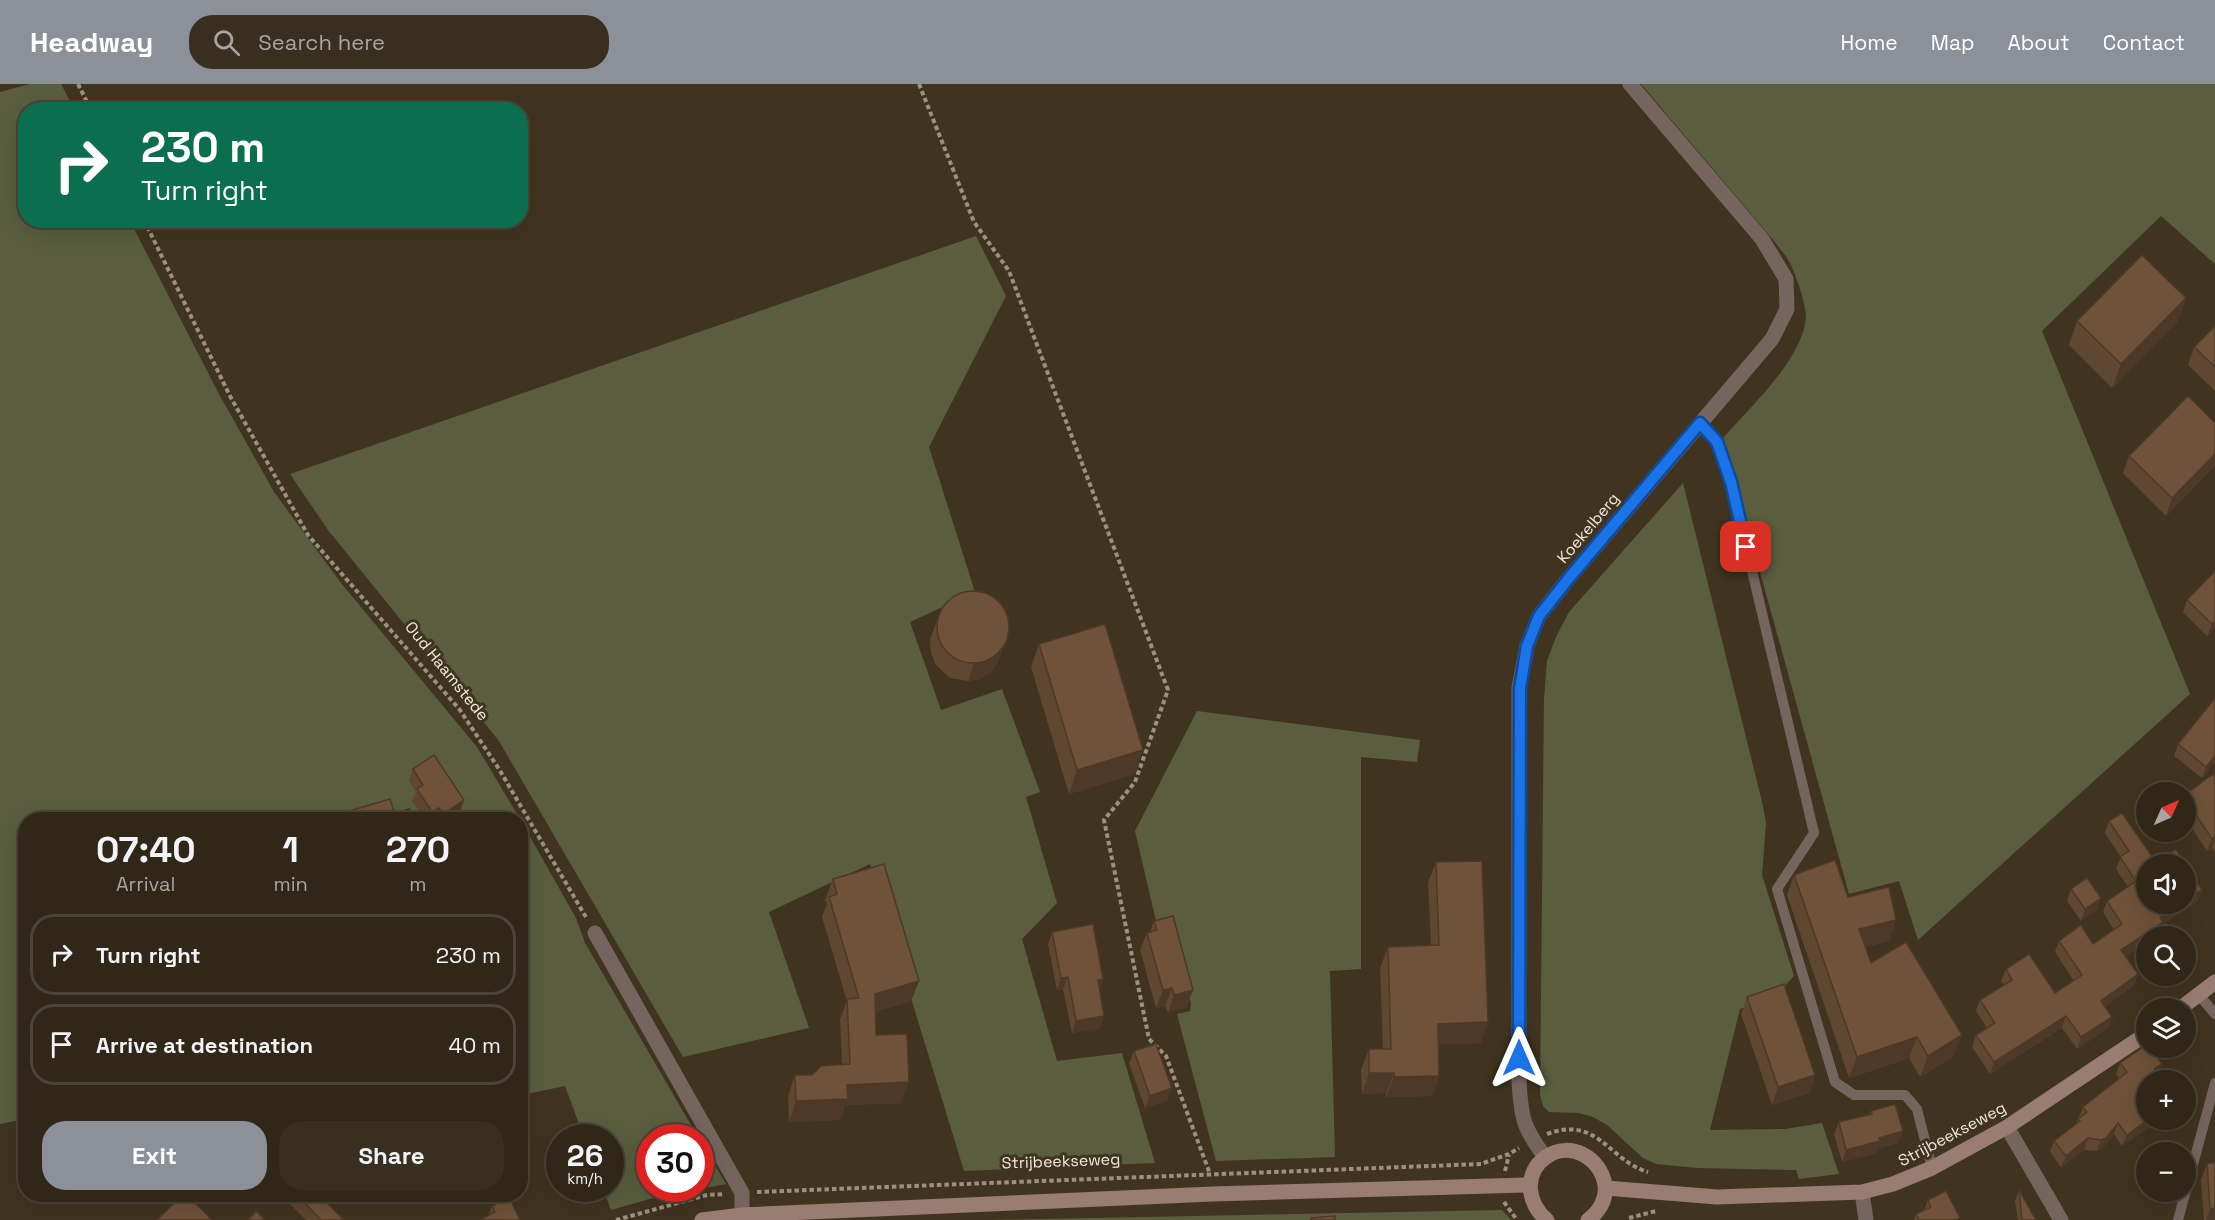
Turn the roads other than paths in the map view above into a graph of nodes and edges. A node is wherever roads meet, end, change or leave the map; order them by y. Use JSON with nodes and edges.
{"nodes":[{"id":1,"x":1630,"y":84,"type":"edge"},
{"id":2,"x":1700,"y":423,"type":"junction"},
{"id":3,"x":595,"y":933,"type":"road end"},
{"id":4,"x":2215,"y":982,"type":"edge"},
{"id":5,"x":2199,"y":995,"type":"junction"},
{"id":6,"x":2195,"y":998,"type":"edge"},
{"id":7,"x":2215,"y":1014,"type":"edge"},
{"id":8,"x":2136,"y":1041,"type":"edge"},
{"id":9,"x":2215,"y":1083,"type":"edge"},
{"id":10,"x":2007,"y":1126,"type":"junction"},
{"id":11,"x":1545,"y":1157,"type":"junction"},
{"id":12,"x":1932,"y":1168,"type":"junction"},
{"id":13,"x":1529,"y":1185,"type":"junction"},
{"id":14,"x":1606,"y":1188,"type":"junction"},
{"id":15,"x":1862,"y":1192,"type":"junction"},
{"id":16,"x":742,"y":1215,"type":"junction"},
{"id":17,"x":702,"y":1220,"type":"edge"},
{"id":18,"x":1547,"y":1220,"type":"edge"},
{"id":19,"x":1588,"y":1220,"type":"edge"},
{"id":20,"x":1866,"y":1220,"type":"edge"},
{"id":21,"x":2061,"y":1220,"type":"edge"},
{"id":22,"x":2178,"y":1220,"type":"edge"}],
"edges":[{"from":1,"to":2,"type":"street","name":"Koekelberg"},
{"from":2,"to":11,"type":"street","name":"Koekelberg"},
{"from":2,"to":12,"type":"lane"},
{"from":3,"to":16,"type":"street"},
{"from":4,"to":5,"type":"main road"},
{"from":5,"to":6,"type":"main road"},
{"from":5,"to":7,"type":"lane"},
{"from":8,"to":10,"type":"main road","name":"Strijbeekseweg"},
{"from":9,"to":22,"type":"lane"},
{"from":10,"to":12,"type":"main road","name":"Strijbeekseweg"},
{"from":10,"to":21,"type":"street"},
{"from":11,"to":13,"type":"main road"},
{"from":11,"to":14,"type":"main road"},
{"from":12,"to":15,"type":"main road","name":"Strijbeekseweg"},
{"from":13,"to":16,"type":"main road"},
{"from":13,"to":18,"type":"main road"},
{"from":14,"to":15,"type":"main road","name":"Strijbeekseweg"},
{"from":14,"to":19,"type":"main road"},
{"from":15,"to":20,"type":"street"},
{"from":16,"to":17,"type":"main road"}]}
